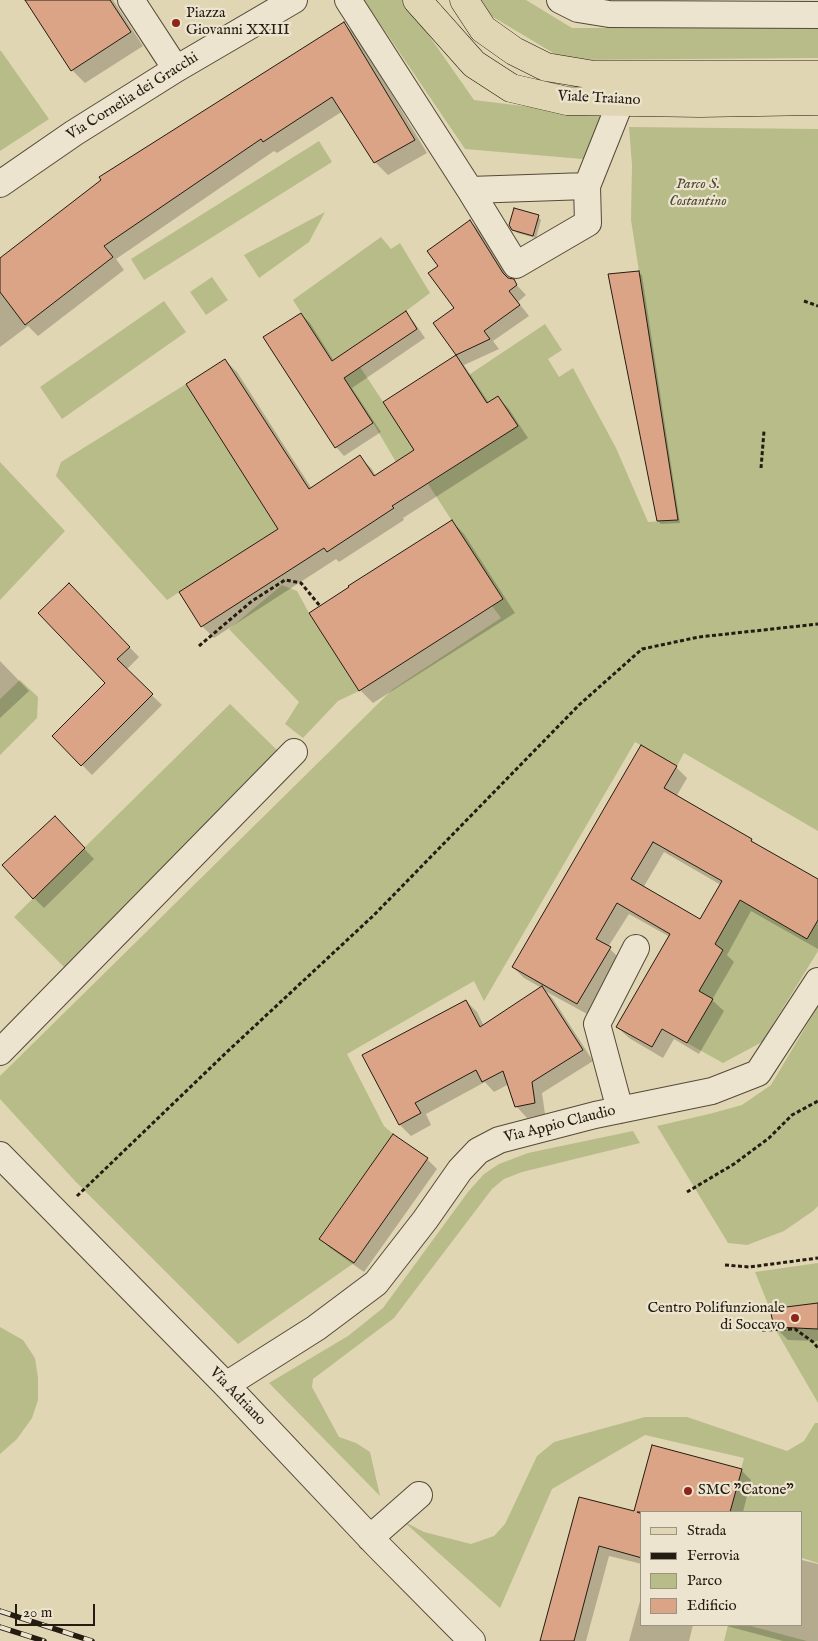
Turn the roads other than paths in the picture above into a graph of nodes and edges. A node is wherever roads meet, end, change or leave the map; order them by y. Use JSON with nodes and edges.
{"nodes":[{"id":1,"x":131,"y":0,"type":"edge"},
{"id":2,"x":294,"y":0,"type":"edge"},
{"id":3,"x":348,"y":0,"type":"edge"},
{"id":4,"x":417,"y":0,"type":"edge"},
{"id":5,"x":464,"y":0,"type":"edge"},
{"id":6,"x":560,"y":0,"type":"edge"},
{"id":7,"x":818,"y":15,"type":"edge"},
{"id":8,"x":176,"y":69,"type":"junction"},
{"id":9,"x":818,"y":75,"type":"edge"},
{"id":10,"x":621,"y":101,"type":"junction"},
{"id":11,"x":818,"y":101,"type":"edge"},
{"id":12,"x":0,"y":184,"type":"edge"},
{"id":13,"x":587,"y":186,"type":"junction"},
{"id":14,"x":470,"y":190,"type":"junction"},
{"id":15,"x":294,"y":752,"type":"dead end"},
{"id":16,"x":636,"y":948,"type":"dead end"},
{"id":17,"x":818,"y":981,"type":"edge"},
{"id":18,"x":0,"y":1052,"type":"edge"},
{"id":19,"x":620,"y":1110,"type":"junction"},
{"id":20,"x":0,"y":1155,"type":"edge"},
{"id":21,"x":226,"y":1385,"type":"junction"},
{"id":22,"x":418,"y":1495,"type":"dead end"},
{"id":23,"x":370,"y":1538,"type":"junction"},
{"id":24,"x":472,"y":1641,"type":"edge"}],
"edges":[{"from":1,"to":8,"type":"street"},
{"from":2,"to":8,"type":"street","name":"Via Cornelia dei Gracchi"},
{"from":3,"to":14,"type":"street"},
{"from":4,"to":10,"type":"main road","name":"Viale Traiano"},
{"from":5,"to":9,"type":"main road","name":"Viale Traiano"},
{"from":6,"to":7,"type":"street"},
{"from":8,"to":12,"type":"street","name":"Via Cornelia dei Gracchi"},
{"from":10,"to":11,"type":"main road","name":"Viale Traiano"},
{"from":10,"to":13,"type":"street"},
{"from":13,"to":14,"type":"street"},
{"from":13,"to":14,"type":"street"},
{"from":15,"to":18,"type":"street"},
{"from":16,"to":19,"type":"street"},
{"from":17,"to":19,"type":"street","name":"Via Appio Claudio"},
{"from":19,"to":21,"type":"street","name":"Via Appio Claudio"},
{"from":20,"to":21,"type":"street","name":"Via Adriano"},
{"from":21,"to":23,"type":"street","name":"Via Adriano"},
{"from":22,"to":23,"type":"street"},
{"from":23,"to":24,"type":"street","name":"Via Adriano"}]}
